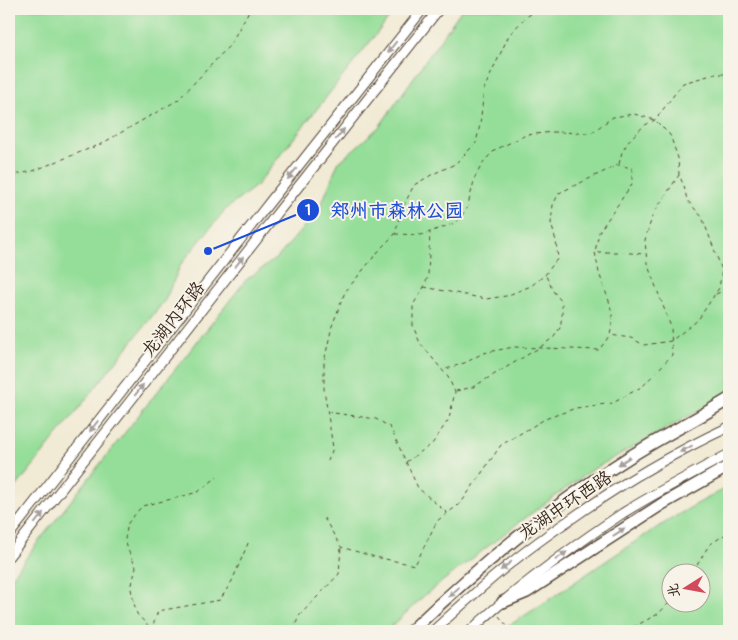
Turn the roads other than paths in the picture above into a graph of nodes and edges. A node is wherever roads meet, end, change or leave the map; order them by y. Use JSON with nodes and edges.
{"nodes":[{"id":1,"x":423,"y":9,"type":"edge"},
{"id":2,"x":439,"y":9,"type":"edge"},
{"id":3,"x":729,"y":399,"type":"edge"},
{"id":4,"x":729,"y":426,"type":"edge"},
{"id":5,"x":729,"y":454,"type":"edge"},
{"id":6,"x":729,"y":466,"type":"edge"},
{"id":7,"x":9,"y":535,"type":"edge"},
{"id":8,"x":9,"y":556,"type":"edge"},
{"id":9,"x":498,"y":606,"type":"junction"},
{"id":10,"x":411,"y":631,"type":"edge"},
{"id":11,"x":433,"y":631,"type":"edge"},
{"id":12,"x":470,"y":631,"type":"edge"}],
"edges":[{"from":1,"to":7,"type":"main road","name":"龙湖内环路","one_way":true},
{"from":8,"to":2,"type":"main road","name":"龙湖内环路","one_way":true},
{"from":3,"to":10,"type":"highway","one_way":true},
{"from":4,"to":11,"type":"main road","name":"龙湖中环西路","one_way":true},
{"from":9,"to":5,"type":"main road","one_way":true},
{"from":9,"to":6,"type":"highway","one_way":true},
{"from":9,"to":12,"type":"main road"}]}
